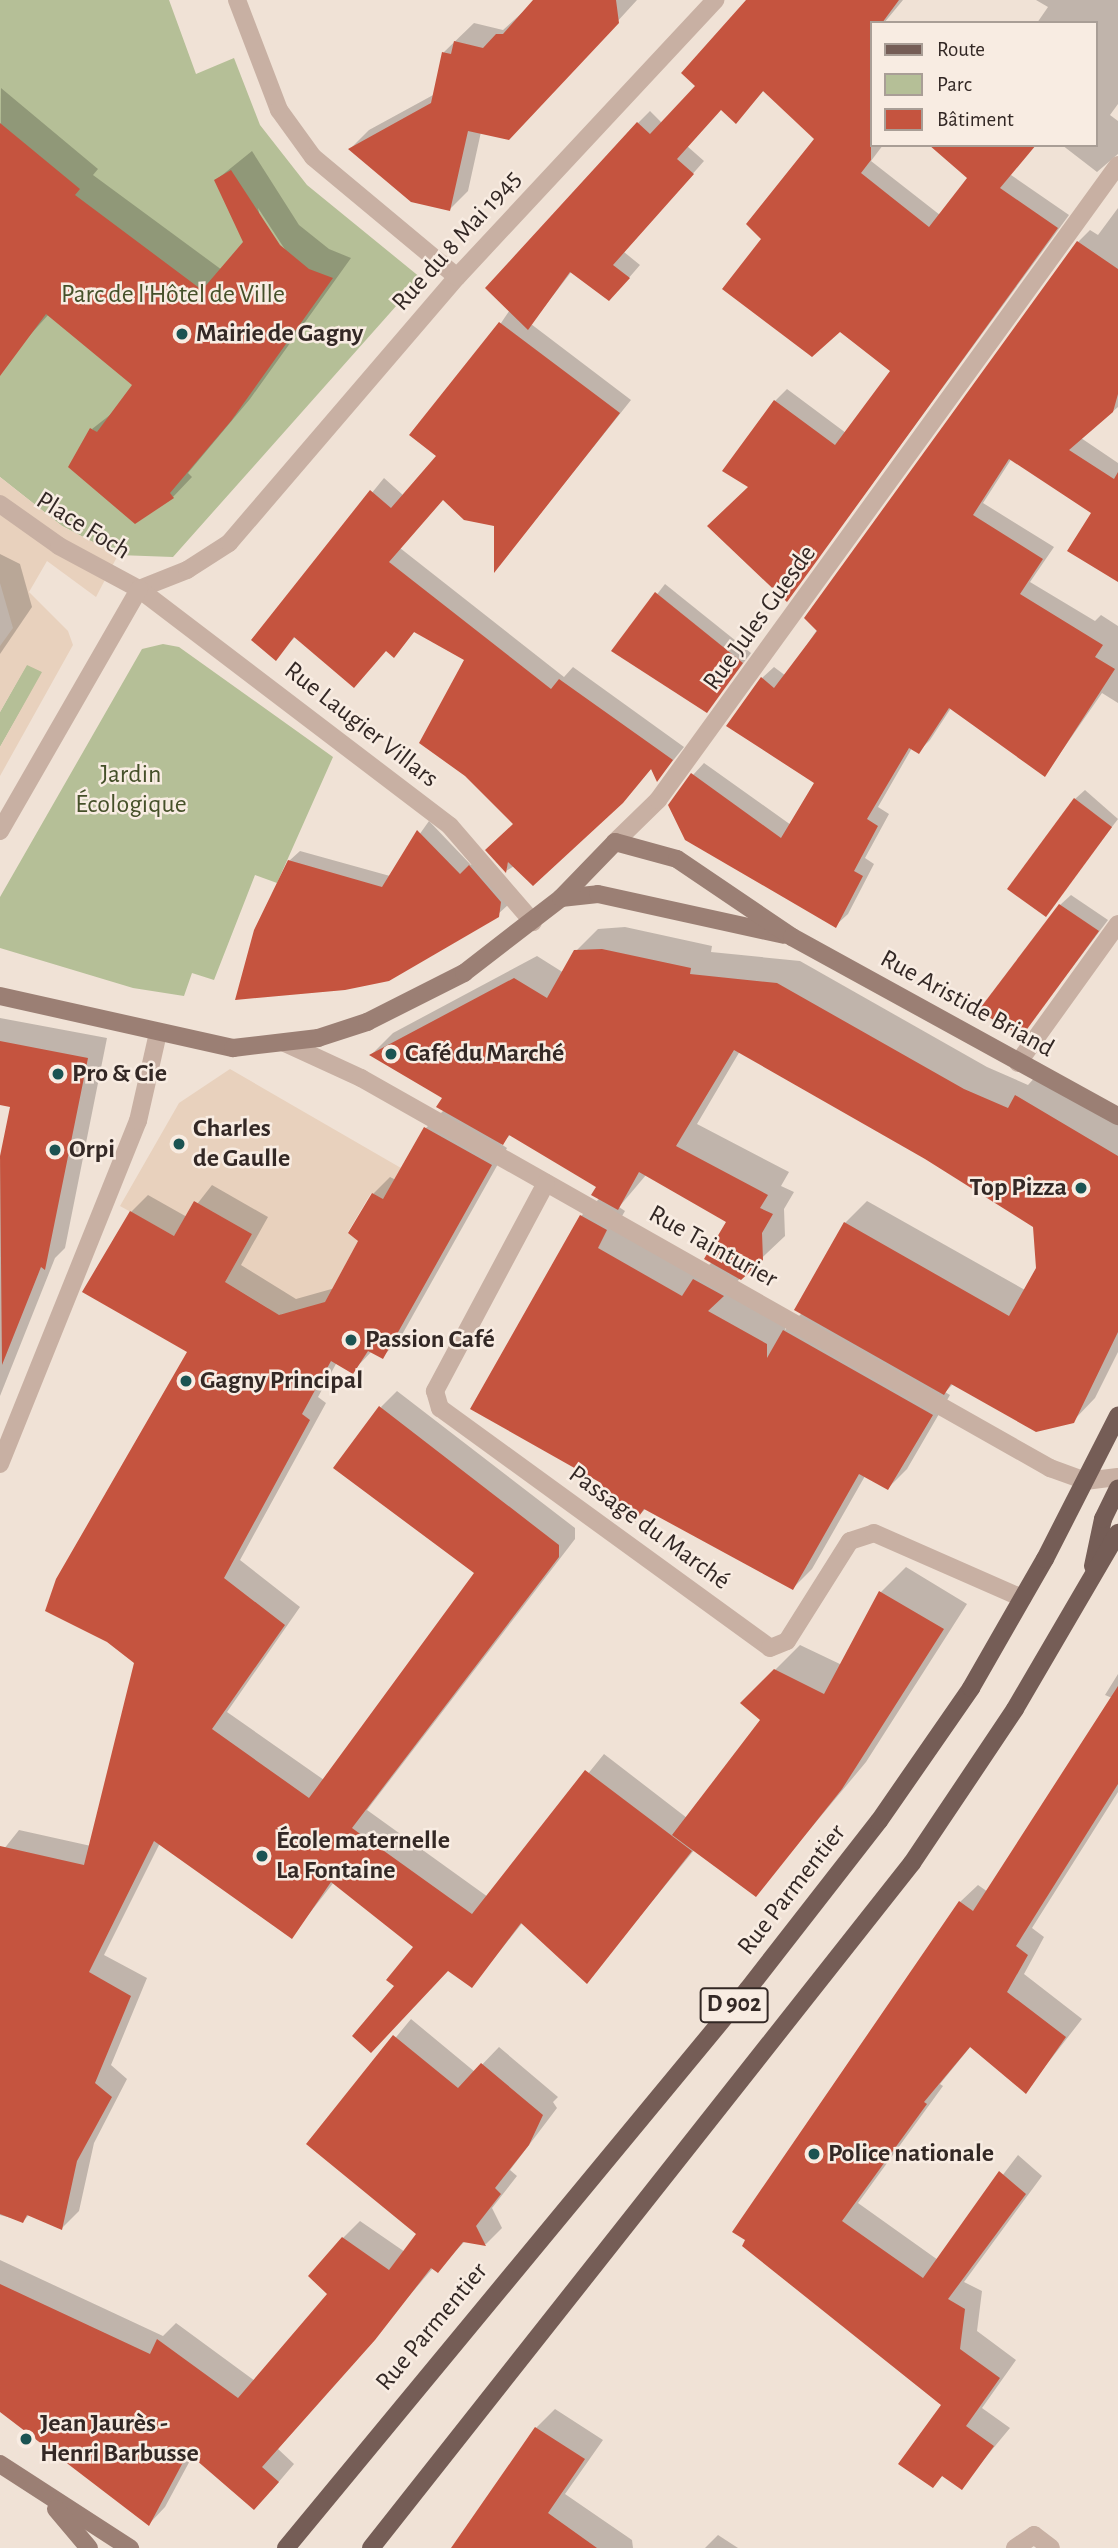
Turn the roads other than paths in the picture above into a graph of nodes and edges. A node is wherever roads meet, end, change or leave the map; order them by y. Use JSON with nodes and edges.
{"nodes":[{"id":1,"x":237,"y":0,"type":"edge"},
{"id":2,"x":715,"y":0,"type":"edge"},
{"id":3,"x":1118,"y":165,"type":"edge"},
{"id":4,"x":457,"y":277,"type":"junction"},
{"id":5,"x":0,"y":504,"type":"edge"},
{"id":6,"x":139,"y":589,"type":"junction"},
{"id":7,"x":0,"y":831,"type":"edge"},
{"id":8,"x":615,"y":842,"type":"junction"},
{"id":9,"x":561,"y":898,"type":"junction"},
{"id":10,"x":533,"y":922,"type":"junction"},
{"id":11,"x":1118,"y":924,"type":"edge"},
{"id":12,"x":792,"y":937,"type":"junction"},
{"id":13,"x":0,"y":996,"type":"edge"},
{"id":14,"x":158,"y":1033,"type":"junction"},
{"id":15,"x":285,"y":1044,"type":"junction"},
{"id":16,"x":1018,"y":1063,"type":"junction"},
{"id":17,"x":1118,"y":1116,"type":"edge"},
{"id":18,"x":546,"y":1183,"type":"junction"},
{"id":19,"x":1118,"y":1416,"type":"edge"},
{"id":20,"x":0,"y":1464,"type":"edge"},
{"id":21,"x":1118,"y":1476,"type":"edge"},
{"id":22,"x":1085,"y":1481,"type":"junction"},
{"id":23,"x":1118,"y":1488,"type":"edge"},
{"id":24,"x":1118,"y":1534,"type":"edge"},
{"id":25,"x":1089,"y":1583,"type":"junction"},
{"id":26,"x":1022,"y":1598,"type":"junction"},
{"id":27,"x":0,"y":2464,"type":"edge"},
{"id":28,"x":48,"y":2498,"type":"junction"},
{"id":29,"x":285,"y":2545,"type":"edge"},
{"id":30,"x":89,"y":2548,"type":"edge"},
{"id":31,"x":130,"y":2548,"type":"edge"},
{"id":32,"x":371,"y":2548,"type":"edge"},
{"id":33,"x":1015,"y":2548,"type":"edge"},
{"id":34,"x":1051,"y":2548,"type":"edge"}],
"edges":[{"from":1,"to":4,"type":"street"},
{"from":2,"to":4,"type":"street","name":"Rue du 8 Mai 1945"},
{"from":3,"to":8,"type":"street","name":"Rue Jules Guesde"},
{"from":4,"to":6,"type":"street","name":"Rue du 8 Mai 1945"},
{"from":5,"to":6,"type":"street","name":"Place Foch"},
{"from":6,"to":7,"type":"street"},
{"from":6,"to":10,"type":"street","name":"Rue Laugier Villars"},
{"from":8,"to":9,"type":"main road","name":"Rue Jules Guesde"},
{"from":8,"to":12,"type":"main road","name":"Rue Aristide Briand"},
{"from":9,"to":10,"type":"main road","name":"Rue Jules Guesde"},
{"from":9,"to":12,"type":"main road","name":"Rue Aristide Briand"},
{"from":10,"to":15,"type":"main road","name":"Rue Jules Guesde"},
{"from":11,"to":16,"type":"street"},
{"from":12,"to":16,"type":"main road","name":"Rue Aristide Briand"},
{"from":13,"to":14,"type":"main road","name":"Rue Jules Guesde"},
{"from":14,"to":15,"type":"main road","name":"Rue Jules Guesde"},
{"from":14,"to":20,"type":"street"},
{"from":15,"to":18,"type":"street","name":"Rue Tainturier"},
{"from":16,"to":17,"type":"main road","name":"Rue Aristide Briand"},
{"from":18,"to":22,"type":"street","name":"Rue Tainturier"},
{"from":18,"to":26,"type":"street","name":"Passage du Marché"},
{"from":19,"to":22,"type":"main road","name":"Rue Parmentier","number":"D 902"},
{"from":21,"to":22,"type":"street","name":"Rue Tainturier"},
{"from":22,"to":26,"type":"main road","name":"Rue Parmentier","number":"D 902"},
{"from":23,"to":25,"type":"main road"},
{"from":24,"to":25,"type":"main road","number":"D 902"},
{"from":25,"to":32,"type":"main road","number":"D 902"},
{"from":26,"to":29,"type":"main road","name":"Rue Parmentier","number":"D 902"},
{"from":27,"to":28,"type":"main road"},
{"from":28,"to":30,"type":"main road"},
{"from":28,"to":31,"type":"main road"},
{"from":33,"to":34,"type":"street"}]}
